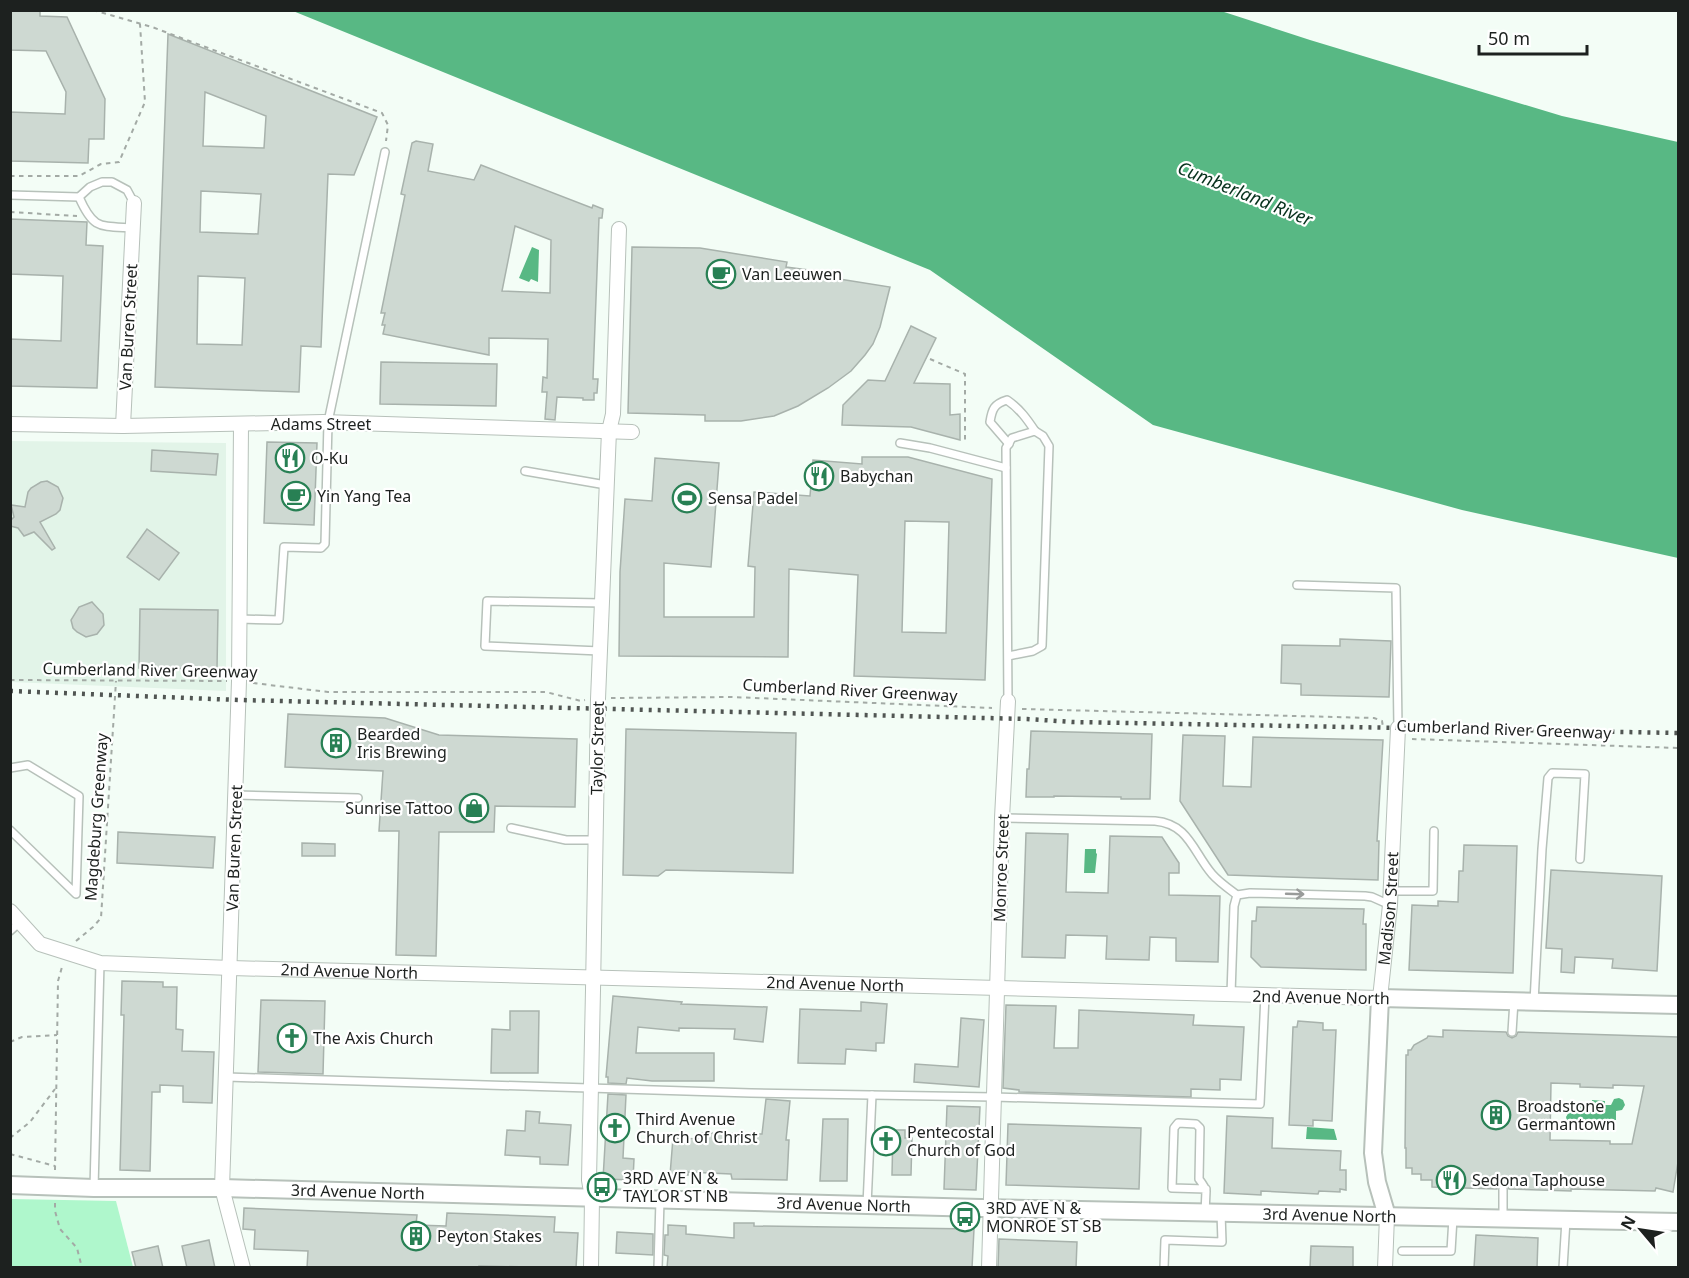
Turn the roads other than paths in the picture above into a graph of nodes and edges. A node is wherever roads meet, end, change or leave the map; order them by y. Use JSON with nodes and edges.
{"nodes":[{"id":1,"x":385,"y":152,"type":"road end"},
{"id":2,"x":10,"y":195,"type":"edge"},
{"id":3,"x":79,"y":197,"type":"junction"},
{"id":4,"x":134,"y":203,"type":"joint"},
{"id":5,"x":132,"y":228,"type":"junction"},
{"id":6,"x":619,"y":229,"type":"dead end"},
{"id":7,"x":328,"y":422,"type":"junction"},
{"id":8,"x":10,"y":423,"type":"edge"},
{"id":9,"x":241,"y":425,"type":"junction"},
{"id":10,"x":123,"y":426,"type":"junction"},
{"id":11,"x":609,"y":431,"type":"junction"},
{"id":12,"x":1035,"y":431,"type":"junction"},
{"id":13,"x":632,"y":432,"type":"dead end"},
{"id":14,"x":900,"y":443,"type":"dead end"},
{"id":15,"x":1009,"y":444,"type":"junction"},
{"id":16,"x":1006,"y":468,"type":"junction"},
{"id":17,"x":525,"y":471,"type":"dead end"},
{"id":18,"x":606,"y":485,"type":"junction"},
{"id":19,"x":1297,"y":585,"type":"dead end"},
{"id":20,"x":602,"y":603,"type":"junction"},
{"id":21,"x":239,"y":619,"type":"junction"},
{"id":22,"x":600,"y":651,"type":"junction"},
{"id":23,"x":1008,"y":656,"type":"junction"},
{"id":24,"x":1007,"y":705,"type":"joint"},
{"id":25,"x":1398,"y":733,"type":"joint"},
{"id":26,"x":10,"y":768,"type":"edge"},
{"id":27,"x":236,"y":795,"type":"junction"},
{"id":28,"x":358,"y":798,"type":"dead end"},
{"id":29,"x":1002,"y":818,"type":"junction"},
{"id":30,"x":511,"y":828,"type":"dead end"},
{"id":31,"x":10,"y":830,"type":"edge"},
{"id":32,"x":1434,"y":831,"type":"dead end"},
{"id":33,"x":596,"y":840,"type":"junction"},
{"id":34,"x":1580,"y":859,"type":"dead end"},
{"id":35,"x":1390,"y":891,"type":"junction"},
{"id":36,"x":1238,"y":896,"type":"junction"},
{"id":37,"x":1390,"y":905,"type":"junction"},
{"id":38,"x":10,"y":911,"type":"edge"},
{"id":39,"x":15,"y":926,"type":"edge"},
{"id":40,"x":100,"y":963,"type":"junction"},
{"id":41,"x":231,"y":968,"type":"junction"},
{"id":42,"x":594,"y":977,"type":"junction"},
{"id":43,"x":998,"y":989,"type":"junction"},
{"id":44,"x":1231,"y":994,"type":"junction"},
{"id":45,"x":1266,"y":995,"type":"junction"},
{"id":46,"x":1380,"y":998,"type":"junction"},
{"id":47,"x":1514,"y":1001,"type":"junction"},
{"id":48,"x":1534,"y":1002,"type":"junction"},
{"id":49,"x":1678,"y":1005,"type":"edge"},
{"id":50,"x":1512,"y":1032,"type":"dead end"},
{"id":51,"x":227,"y":1077,"type":"junction"},
{"id":52,"x":591,"y":1088,"type":"junction"},
{"id":53,"x":872,"y":1095,"type":"junction"},
{"id":54,"x":994,"y":1097,"type":"junction"},
{"id":55,"x":10,"y":1185,"type":"edge"},
{"id":56,"x":94,"y":1188,"type":"junction"},
{"id":57,"x":222,"y":1188,"type":"junction"},
{"id":58,"x":1206,"y":1189,"type":"junction"},
{"id":59,"x":1503,"y":1189,"type":"dead end"},
{"id":60,"x":592,"y":1198,"type":"junction"},
{"id":61,"x":660,"y":1200,"type":"junction"},
{"id":62,"x":867,"y":1205,"type":"junction"},
{"id":63,"x":990,"y":1208,"type":"junction"},
{"id":64,"x":1213,"y":1213,"type":"junction"},
{"id":65,"x":1387,"y":1216,"type":"junction"},
{"id":66,"x":1453,"y":1218,"type":"junction"},
{"id":67,"x":1503,"y":1219,"type":"junction"},
{"id":68,"x":1566,"y":1220,"type":"junction"},
{"id":69,"x":1678,"y":1222,"type":"edge"},
{"id":70,"x":1402,"y":1251,"type":"dead end"},
{"id":71,"x":243,"y":1268,"type":"edge"},
{"id":72,"x":591,"y":1268,"type":"edge"},
{"id":73,"x":658,"y":1268,"type":"edge"},
{"id":74,"x":990,"y":1268,"type":"edge"},
{"id":75,"x":1164,"y":1268,"type":"edge"},
{"id":76,"x":1385,"y":1268,"type":"edge"},
{"id":77,"x":1563,"y":1268,"type":"edge"}],
"edges":[{"from":1,"to":7,"type":"lane"},
{"from":2,"to":3,"type":"lane"},
{"from":3,"to":4,"type":"lane"},
{"from":3,"to":5,"type":"lane"},
{"from":4,"to":5,"type":"street"},
{"from":5,"to":10,"type":"street","name":"Van Buren Street"},
{"from":6,"to":11,"type":"street","name":"Taylor Street"},
{"from":7,"to":9,"type":"street","name":"Adams Street"},
{"from":7,"to":11,"type":"street","name":"Adams Street"},
{"from":7,"to":21,"type":"lane"},
{"from":8,"to":10,"type":"street","name":"Adams Street"},
{"from":9,"to":10,"type":"street","name":"Adams Street"},
{"from":9,"to":21,"type":"street","name":"Van Buren Street"},
{"from":11,"to":13,"type":"street","name":"Adams Street"},
{"from":11,"to":18,"type":"street","name":"Taylor Street"},
{"from":12,"to":15,"type":"lane"},
{"from":12,"to":15,"type":"lane"},
{"from":12,"to":23,"type":"lane"},
{"from":14,"to":16,"type":"lane"},
{"from":15,"to":16,"type":"lane","name":"Monroe Street"},
{"from":16,"to":23,"type":"lane","name":"Monroe Street"},
{"from":17,"to":18,"type":"lane"},
{"from":18,"to":20,"type":"street","name":"Taylor Street"},
{"from":19,"to":25,"type":"lane"},
{"from":20,"to":22,"type":"street","name":"Taylor Street"},
{"from":20,"to":22,"type":"lane"},
{"from":21,"to":27,"type":"street","name":"Van Buren Street"},
{"from":22,"to":33,"type":"street","name":"Taylor Street"},
{"from":23,"to":24,"type":"lane","name":"Monroe Street"},
{"from":24,"to":29,"type":"street","name":"Monroe Street"},
{"from":25,"to":35,"type":"street","name":"Madison Street"},
{"from":26,"to":31,"type":"lane"},
{"from":27,"to":28,"type":"lane"},
{"from":27,"to":41,"type":"street","name":"Van Buren Street"},
{"from":29,"to":36,"type":"lane"},
{"from":29,"to":43,"type":"street","name":"Monroe Street"},
{"from":30,"to":33,"type":"lane"},
{"from":32,"to":35,"type":"lane"},
{"from":33,"to":42,"type":"street","name":"Taylor Street"},
{"from":34,"to":48,"type":"lane"},
{"from":35,"to":37,"type":"street","name":"Madison Street"},
{"from":36,"to":37,"type":"lane","one_way":true},
{"from":36,"to":44,"type":"lane"},
{"from":37,"to":46,"type":"street","name":"Madison Street"},
{"from":38,"to":39,"type":"street","name":"2nd Avenue North"},
{"from":39,"to":40,"type":"street","name":"2nd Avenue North"},
{"from":40,"to":41,"type":"street","name":"2nd Avenue North"},
{"from":40,"to":56,"type":"lane"},
{"from":41,"to":42,"type":"street","name":"2nd Avenue North"},
{"from":41,"to":51,"type":"street","name":"Van Buren Street"},
{"from":42,"to":43,"type":"street","name":"2nd Avenue North"},
{"from":42,"to":52,"type":"street","name":"Taylor Street"},
{"from":43,"to":44,"type":"street","name":"2nd Avenue North"},
{"from":43,"to":54,"type":"street","name":"Monroe Street"},
{"from":44,"to":45,"type":"street","name":"2nd Avenue North"},
{"from":45,"to":46,"type":"street","name":"2nd Avenue North"},
{"from":45,"to":54,"type":"lane"},
{"from":46,"to":47,"type":"street","name":"2nd Avenue North"},
{"from":46,"to":65,"type":"street","name":"Madison Street"},
{"from":47,"to":48,"type":"street","name":"2nd Avenue North"},
{"from":47,"to":50,"type":"lane"},
{"from":48,"to":49,"type":"street","name":"2nd Avenue North"},
{"from":51,"to":52,"type":"lane"},
{"from":51,"to":57,"type":"street","name":"Van Buren Street"},
{"from":52,"to":53,"type":"lane"},
{"from":52,"to":60,"type":"street","name":"Taylor Street"},
{"from":53,"to":54,"type":"lane"},
{"from":53,"to":62,"type":"lane"},
{"from":54,"to":63,"type":"street","name":"Monroe Street"},
{"from":55,"to":56,"type":"street","name":"3rd Avenue North"},
{"from":56,"to":57,"type":"street","name":"3rd Avenue North"},
{"from":57,"to":60,"type":"street","name":"3rd Avenue North"},
{"from":57,"to":71,"type":"street","name":"Van Buren Street"},
{"from":58,"to":58,"type":"lane"},
{"from":58,"to":64,"type":"lane"},
{"from":59,"to":67,"type":"lane"},
{"from":60,"to":61,"type":"street","name":"3rd Avenue North"},
{"from":60,"to":72,"type":"street","name":"Taylor Street"},
{"from":61,"to":62,"type":"street","name":"3rd Avenue North"},
{"from":61,"to":73,"type":"lane"},
{"from":62,"to":63,"type":"street","name":"3rd Avenue North"},
{"from":63,"to":64,"type":"street","name":"3rd Avenue North"},
{"from":63,"to":74,"type":"street","name":"Monroe Street"},
{"from":64,"to":65,"type":"street","name":"3rd Avenue North"},
{"from":64,"to":75,"type":"lane"},
{"from":65,"to":66,"type":"street","name":"3rd Avenue North"},
{"from":65,"to":76,"type":"street","name":"Madison Street"},
{"from":66,"to":67,"type":"street","name":"3rd Avenue North"},
{"from":66,"to":70,"type":"lane"},
{"from":67,"to":68,"type":"street","name":"3rd Avenue North"},
{"from":68,"to":69,"type":"street","name":"3rd Avenue North"},
{"from":68,"to":77,"type":"lane"}]}
